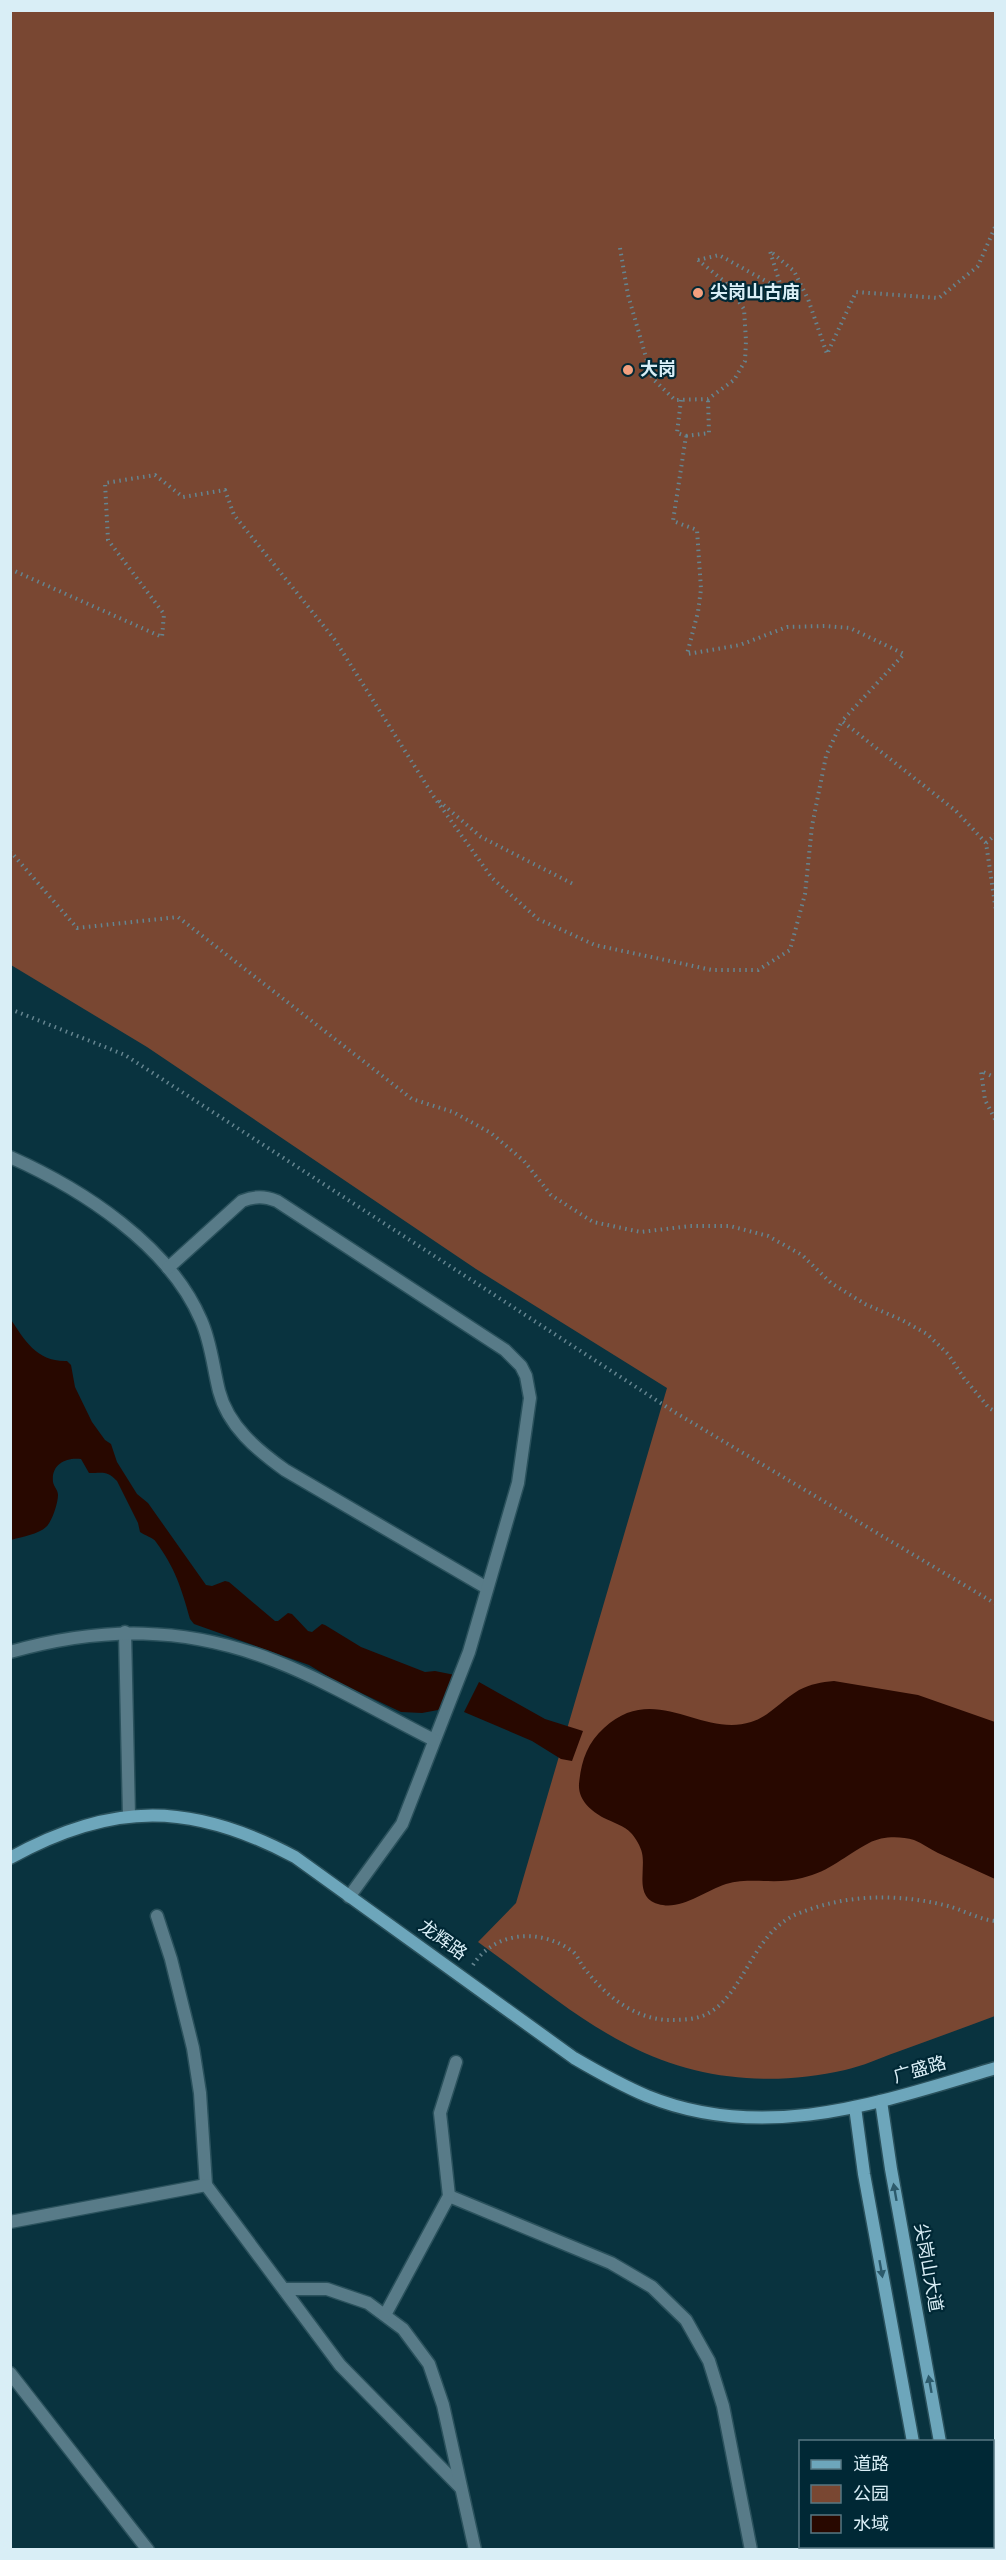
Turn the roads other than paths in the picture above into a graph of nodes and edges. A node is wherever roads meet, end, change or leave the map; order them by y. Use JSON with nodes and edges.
{"nodes":[{"id":1,"x":10,"y":1157,"type":"edge"},
{"id":2,"x":168,"y":1268,"type":"junction"},
{"id":3,"x":488,"y":1588,"type":"junction"},
{"id":4,"x":125,"y":1632,"type":"junction"},
{"id":5,"x":10,"y":1652,"type":"edge"},
{"id":6,"x":434,"y":1740,"type":"junction"},
{"id":7,"x":129,"y":1816,"type":"junction"},
{"id":8,"x":10,"y":1858,"type":"edge"},
{"id":9,"x":349,"y":1897,"type":"junction"},
{"id":10,"x":157,"y":1916,"type":"dead end"},
{"id":11,"x":456,"y":2062,"type":"dead end"},
{"id":12,"x":996,"y":2068,"type":"edge"},
{"id":13,"x":881,"y":2101,"type":"junction"},
{"id":14,"x":855,"y":2107,"type":"junction"},
{"id":15,"x":206,"y":2185,"type":"junction"},
{"id":16,"x":449,"y":2196,"type":"junction"},
{"id":17,"x":10,"y":2222,"type":"edge"},
{"id":18,"x":284,"y":2289,"type":"junction"},
{"id":19,"x":385,"y":2315,"type":"junction"},
{"id":20,"x":10,"y":2373,"type":"edge"},
{"id":21,"x":913,"y":2440,"type":"edge"},
{"id":22,"x":940,"y":2440,"type":"edge"},
{"id":23,"x":461,"y":2488,"type":"junction"},
{"id":24,"x":148,"y":2550,"type":"edge"},
{"id":25,"x":475,"y":2550,"type":"edge"},
{"id":26,"x":751,"y":2550,"type":"edge"}],
"edges":[{"from":1,"to":2,"type":"street"},
{"from":2,"to":3,"type":"street"},
{"from":2,"to":3,"type":"street"},
{"from":3,"to":6,"type":"street"},
{"from":4,"to":5,"type":"street"},
{"from":4,"to":6,"type":"street"},
{"from":4,"to":7,"type":"street"},
{"from":6,"to":9,"type":"street"},
{"from":7,"to":8,"type":"street","name":"龙辉路"},
{"from":7,"to":9,"type":"street","name":"龙辉路"},
{"from":9,"to":14,"type":"street","name":"龙辉路"},
{"from":10,"to":15,"type":"street"},
{"from":11,"to":16,"type":"street"},
{"from":12,"to":13,"type":"street","name":"广盛路"},
{"from":13,"to":14,"type":"street","name":"广盛路"},
{"from":22,"to":13,"type":"street","name":"尖岗山大道","one_way":true},
{"from":14,"to":21,"type":"street","one_way":true},
{"from":15,"to":17,"type":"street"},
{"from":15,"to":18,"type":"street"},
{"from":16,"to":19,"type":"street"},
{"from":16,"to":26,"type":"street"},
{"from":18,"to":19,"type":"street"},
{"from":18,"to":23,"type":"street"},
{"from":19,"to":23,"type":"street"},
{"from":20,"to":24,"type":"street"},
{"from":23,"to":25,"type":"street"}]}
